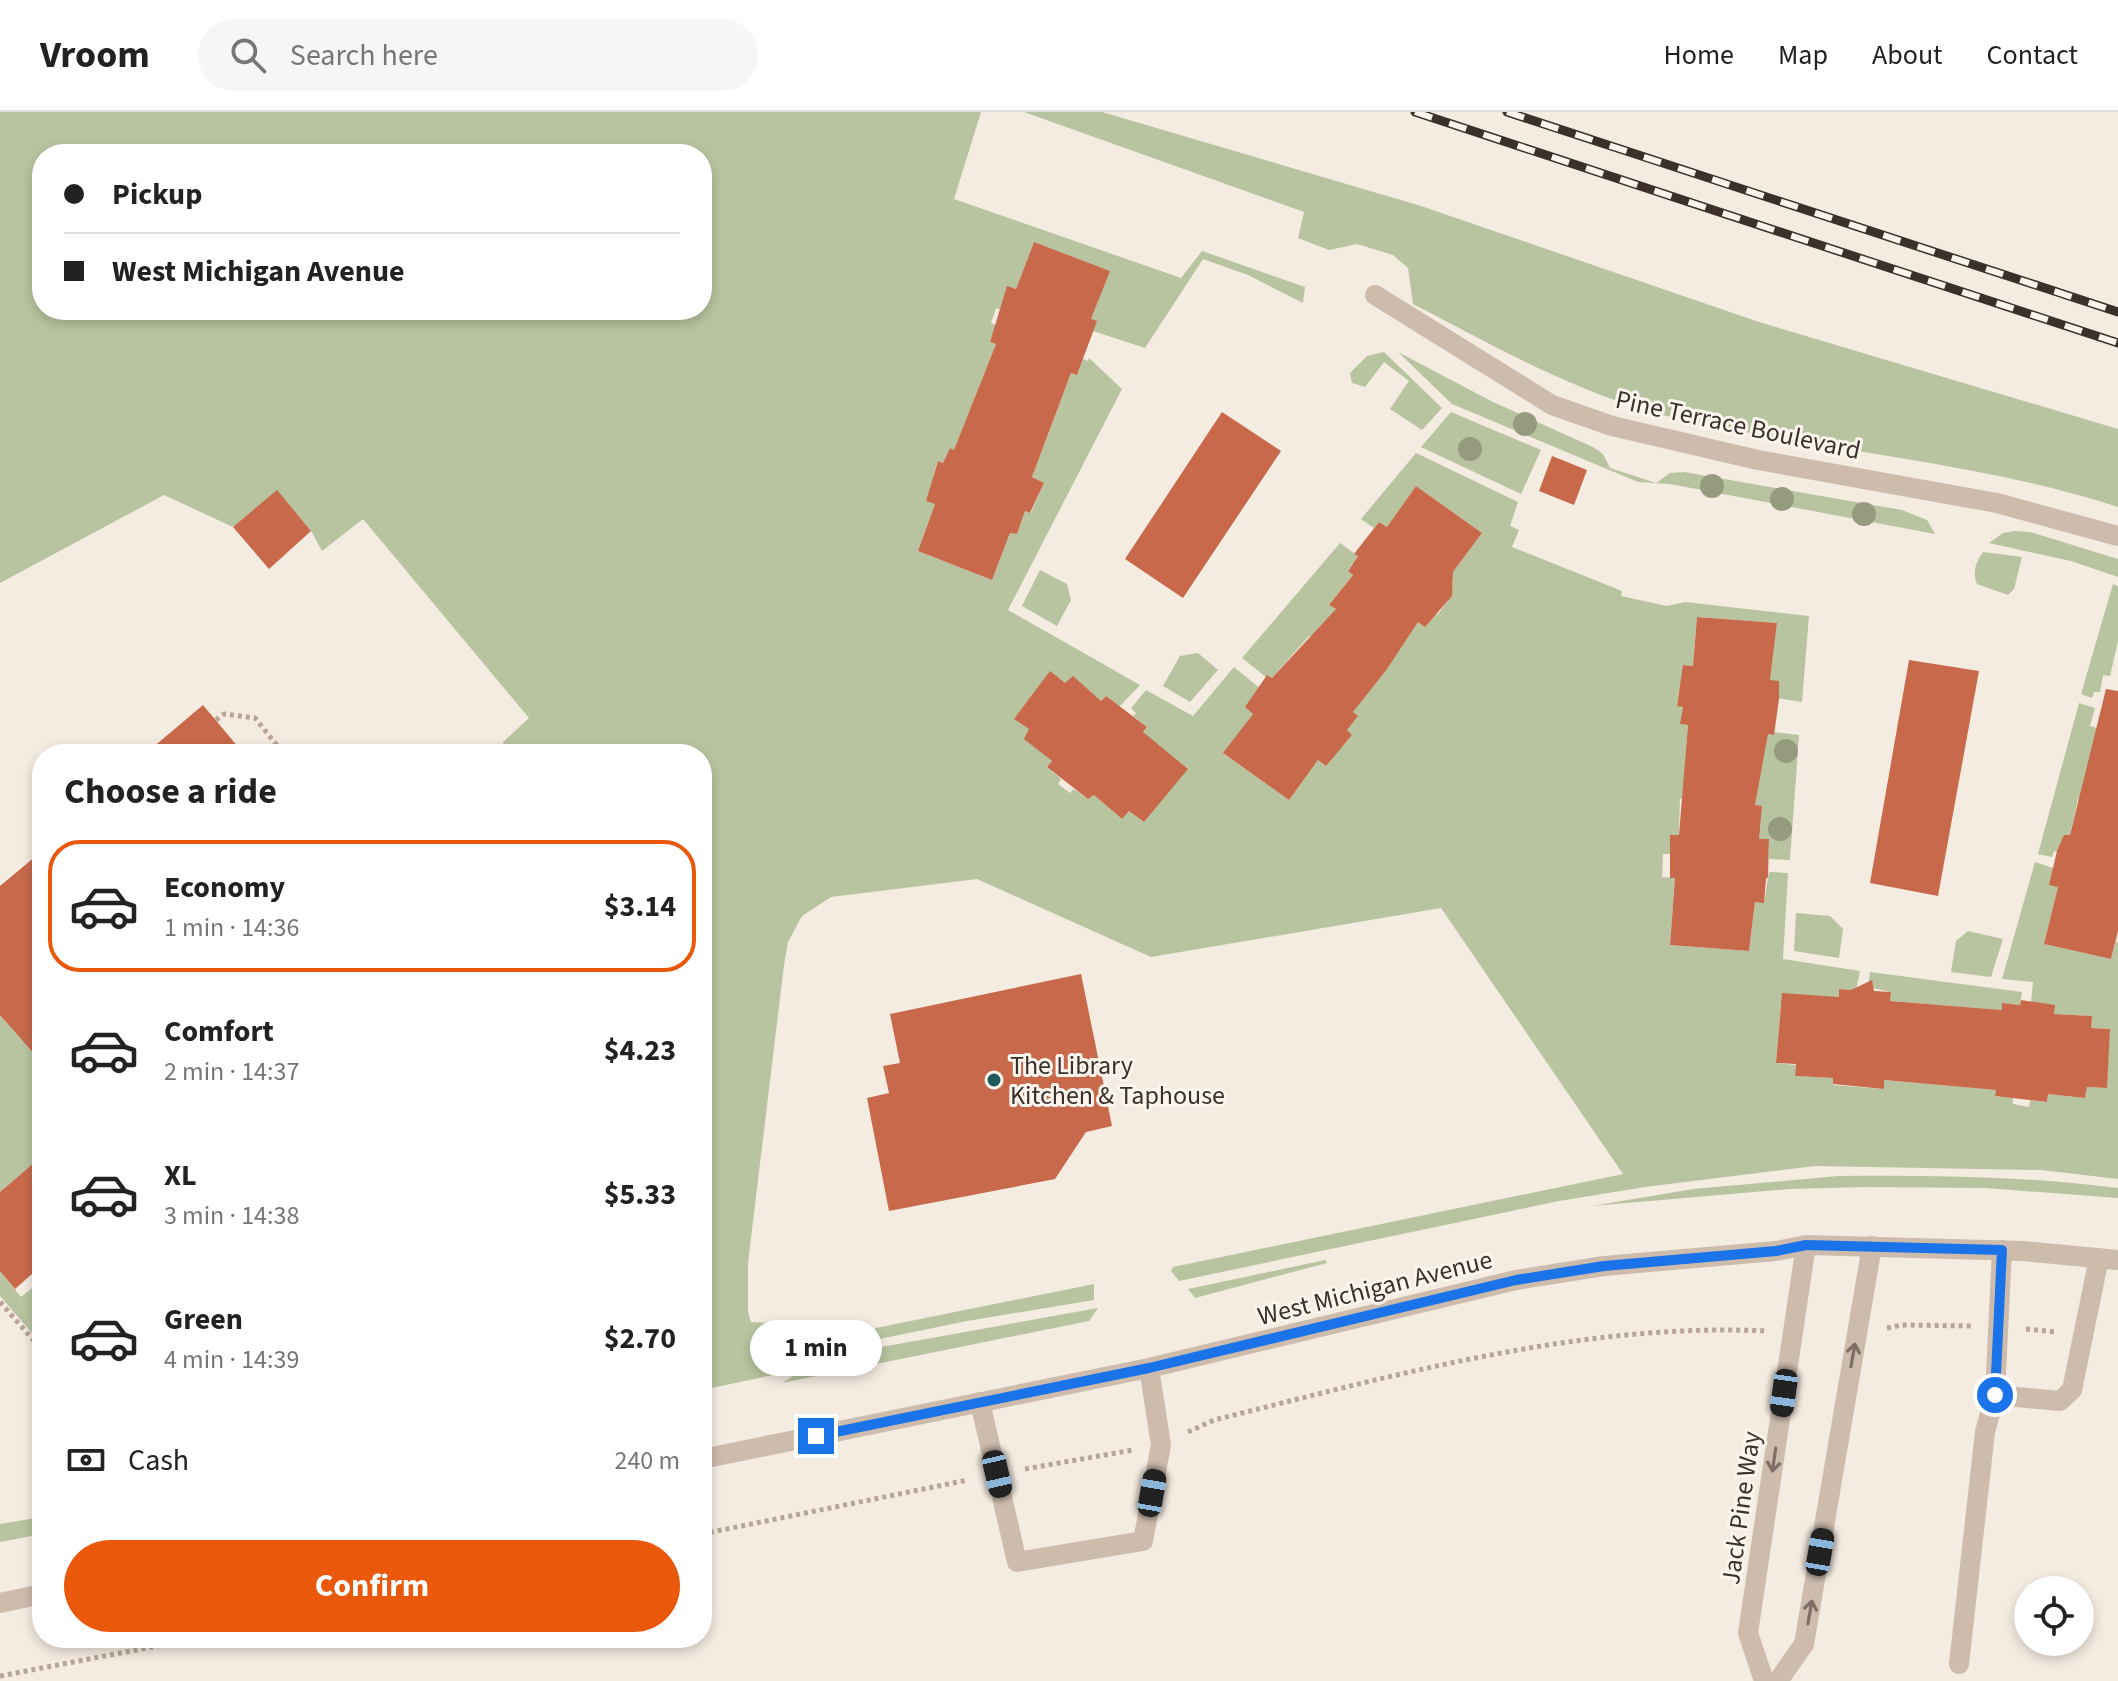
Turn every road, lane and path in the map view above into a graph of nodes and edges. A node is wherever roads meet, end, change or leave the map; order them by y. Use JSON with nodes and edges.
{"nodes":[{"id":1,"x":1375,"y":295,"type":"dead end"},
{"id":2,"x":2118,"y":536,"type":"edge"},
{"id":3,"x":216,"y":720,"type":"dead end"},
{"id":4,"x":276,"y":744,"type":"edge"},
{"id":5,"x":1806,"y":1245,"type":"junction"},
{"id":6,"x":1872,"y":1246,"type":"junction"},
{"id":7,"x":2002,"y":1250,"type":"junction"},
{"id":8,"x":2109,"y":1259,"type":"edge"},
{"id":9,"x":0,"y":1302,"type":"edge"},
{"id":10,"x":1998,"y":1327,"type":"junction"},
{"id":11,"x":1793,"y":1333,"type":"junction"},
{"id":12,"x":2085,"y":1335,"type":"junction"},
{"id":13,"x":1856,"y":1336,"type":"junction"},
{"id":14,"x":32,"y":1339,"type":"edge"},
{"id":15,"x":1149,"y":1368,"type":"junction"},
{"id":16,"x":1995,"y":1395,"type":"junction"},
{"id":17,"x":980,"y":1402,"type":"junction"},
{"id":18,"x":1161,"y":1445,"type":"junction"},
{"id":19,"x":712,"y":1457,"type":"edge"},
{"id":20,"x":997,"y":1474,"type":"junction"},
{"id":21,"x":712,"y":1532,"type":"edge"},
{"id":22,"x":32,"y":1596,"type":"edge"},
{"id":23,"x":0,"y":1603,"type":"edge"},
{"id":24,"x":147,"y":1648,"type":"edge"},
{"id":25,"x":1959,"y":1664,"type":"dead end"},
{"id":26,"x":0,"y":1676,"type":"edge"},
{"id":27,"x":1764,"y":1681,"type":"edge"},
{"id":28,"x":1778,"y":1681,"type":"edge"}],
"edges":[{"from":1,"to":2,"type":"street","name":"Pine Terrace Boulevard"},
{"from":3,"to":4,"type":"path"},
{"from":5,"to":6,"type":"street","name":"West Michigan Avenue"},
{"from":5,"to":11,"type":"street","name":"Jack Pine Way"},
{"from":5,"to":15,"type":"street","name":"West Michigan Avenue"},
{"from":6,"to":7,"type":"street","name":"West Michigan Avenue"},
{"from":6,"to":13,"type":"street"},
{"from":7,"to":8,"type":"street","name":"West Michigan Avenue"},
{"from":7,"to":10,"type":"street"},
{"from":8,"to":12,"type":"street"},
{"from":9,"to":14,"type":"path"},
{"from":10,"to":12,"type":"path"},
{"from":10,"to":13,"type":"path"},
{"from":10,"to":16,"type":"street"},
{"from":11,"to":18,"type":"path"},
{"from":11,"to":27,"type":"street","name":"Jack Pine Way","one_way":true},
{"from":12,"to":16,"type":"street"},
{"from":28,"to":13,"type":"street","one_way":true},
{"from":15,"to":17,"type":"street","name":"West Michigan Avenue"},
{"from":15,"to":18,"type":"street"},
{"from":16,"to":25,"type":"street"},
{"from":17,"to":19,"type":"street","name":"West Michigan Avenue"},
{"from":17,"to":20,"type":"street"},
{"from":18,"to":20,"type":"path"},
{"from":18,"to":20,"type":"street"},
{"from":20,"to":21,"type":"path"},
{"from":22,"to":23,"type":"street"},
{"from":24,"to":26,"type":"path"}]}
